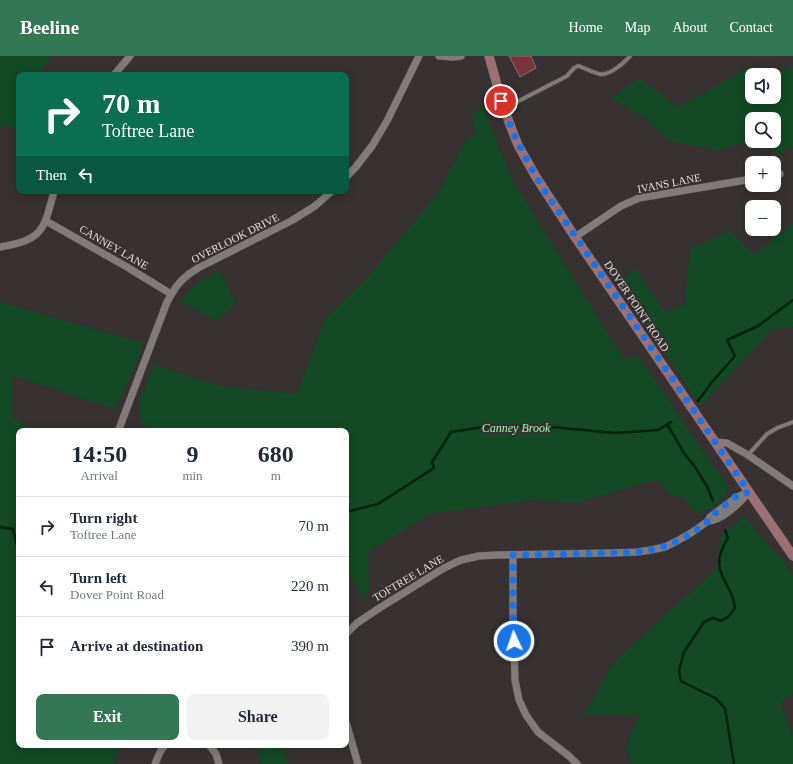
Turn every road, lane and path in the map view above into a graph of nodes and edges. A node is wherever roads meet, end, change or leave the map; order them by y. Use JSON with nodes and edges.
{"nodes":[{"id":1,"x":130,"y":56,"type":"edge"},
{"id":2,"x":419,"y":56,"type":"edge"},
{"id":3,"x":440,"y":56,"type":"edge"},
{"id":4,"x":461,"y":56,"type":"edge"},
{"id":5,"x":489,"y":56,"type":"edge"},
{"id":6,"x":630,"y":56,"type":"edge"},
{"id":7,"x":117,"y":72,"type":"edge"},
{"id":8,"x":504,"y":109,"type":"junction"},
{"id":9,"x":349,"y":174,"type":"edge"},
{"id":10,"x":745,"y":180,"type":"edge"},
{"id":11,"x":53,"y":194,"type":"edge"},
{"id":12,"x":329,"y":194,"type":"edge"},
{"id":13,"x":46,"y":221,"type":"junction"},
{"id":14,"x":575,"y":237,"type":"junction"},
{"id":15,"x":0,"y":247,"type":"edge"},
{"id":16,"x":171,"y":294,"type":"junction"},
{"id":17,"x":793,"y":422,"type":"edge"},
{"id":18,"x":119,"y":428,"type":"edge"},
{"id":19,"x":716,"y":442,"type":"junction"},
{"id":20,"x":748,"y":455,"type":"junction"},
{"id":21,"x":793,"y":486,"type":"edge"},
{"id":22,"x":749,"y":492,"type":"junction"},
{"id":23,"x":513,"y":555,"type":"junction"},
{"id":24,"x":793,"y":556,"type":"edge"},
{"id":25,"x":349,"y":631,"type":"edge"},
{"id":26,"x":349,"y":732,"type":"edge"},
{"id":27,"x":163,"y":748,"type":"edge"},
{"id":28,"x":211,"y":748,"type":"edge"},
{"id":29,"x":155,"y":764,"type":"edge"},
{"id":30,"x":219,"y":764,"type":"edge"},
{"id":31,"x":358,"y":764,"type":"edge"},
{"id":32,"x":577,"y":764,"type":"edge"}],
"edges":[{"from":1,"to":7,"type":"street"},
{"from":2,"to":9,"type":"street"},
{"from":3,"to":4,"type":"street"},
{"from":5,"to":8,"type":"main road","name":"DOVER POINT ROAD"},
{"from":6,"to":8,"type":"lane"},
{"from":8,"to":14,"type":"main road","name":"DOVER POINT ROAD"},
{"from":10,"to":14,"type":"street","name":"IVANS LANE"},
{"from":11,"to":13,"type":"street"},
{"from":12,"to":16,"type":"street","name":"OVERLOOK DRIVE"},
{"from":13,"to":15,"type":"street"},
{"from":13,"to":16,"type":"street","name":"CANNEY LANE"},
{"from":14,"to":19,"type":"main road","name":"DOVER POINT ROAD"},
{"from":16,"to":18,"type":"street","name":"OVERLOOK DRIVE"},
{"from":17,"to":20,"type":"lane"},
{"from":19,"to":20,"type":"street"},
{"from":19,"to":22,"type":"main road","name":"DOVER POINT ROAD"},
{"from":20,"to":21,"type":"street"},
{"from":22,"to":23,"type":"street","name":"TOFTREE LANE"},
{"from":22,"to":24,"type":"main road","name":"DOVER POINT ROAD"},
{"from":23,"to":25,"type":"street","name":"TOFTREE LANE"},
{"from":23,"to":32,"type":"street"},
{"from":26,"to":31,"type":"street"},
{"from":27,"to":29,"type":"street"},
{"from":28,"to":30,"type":"street"}]}
